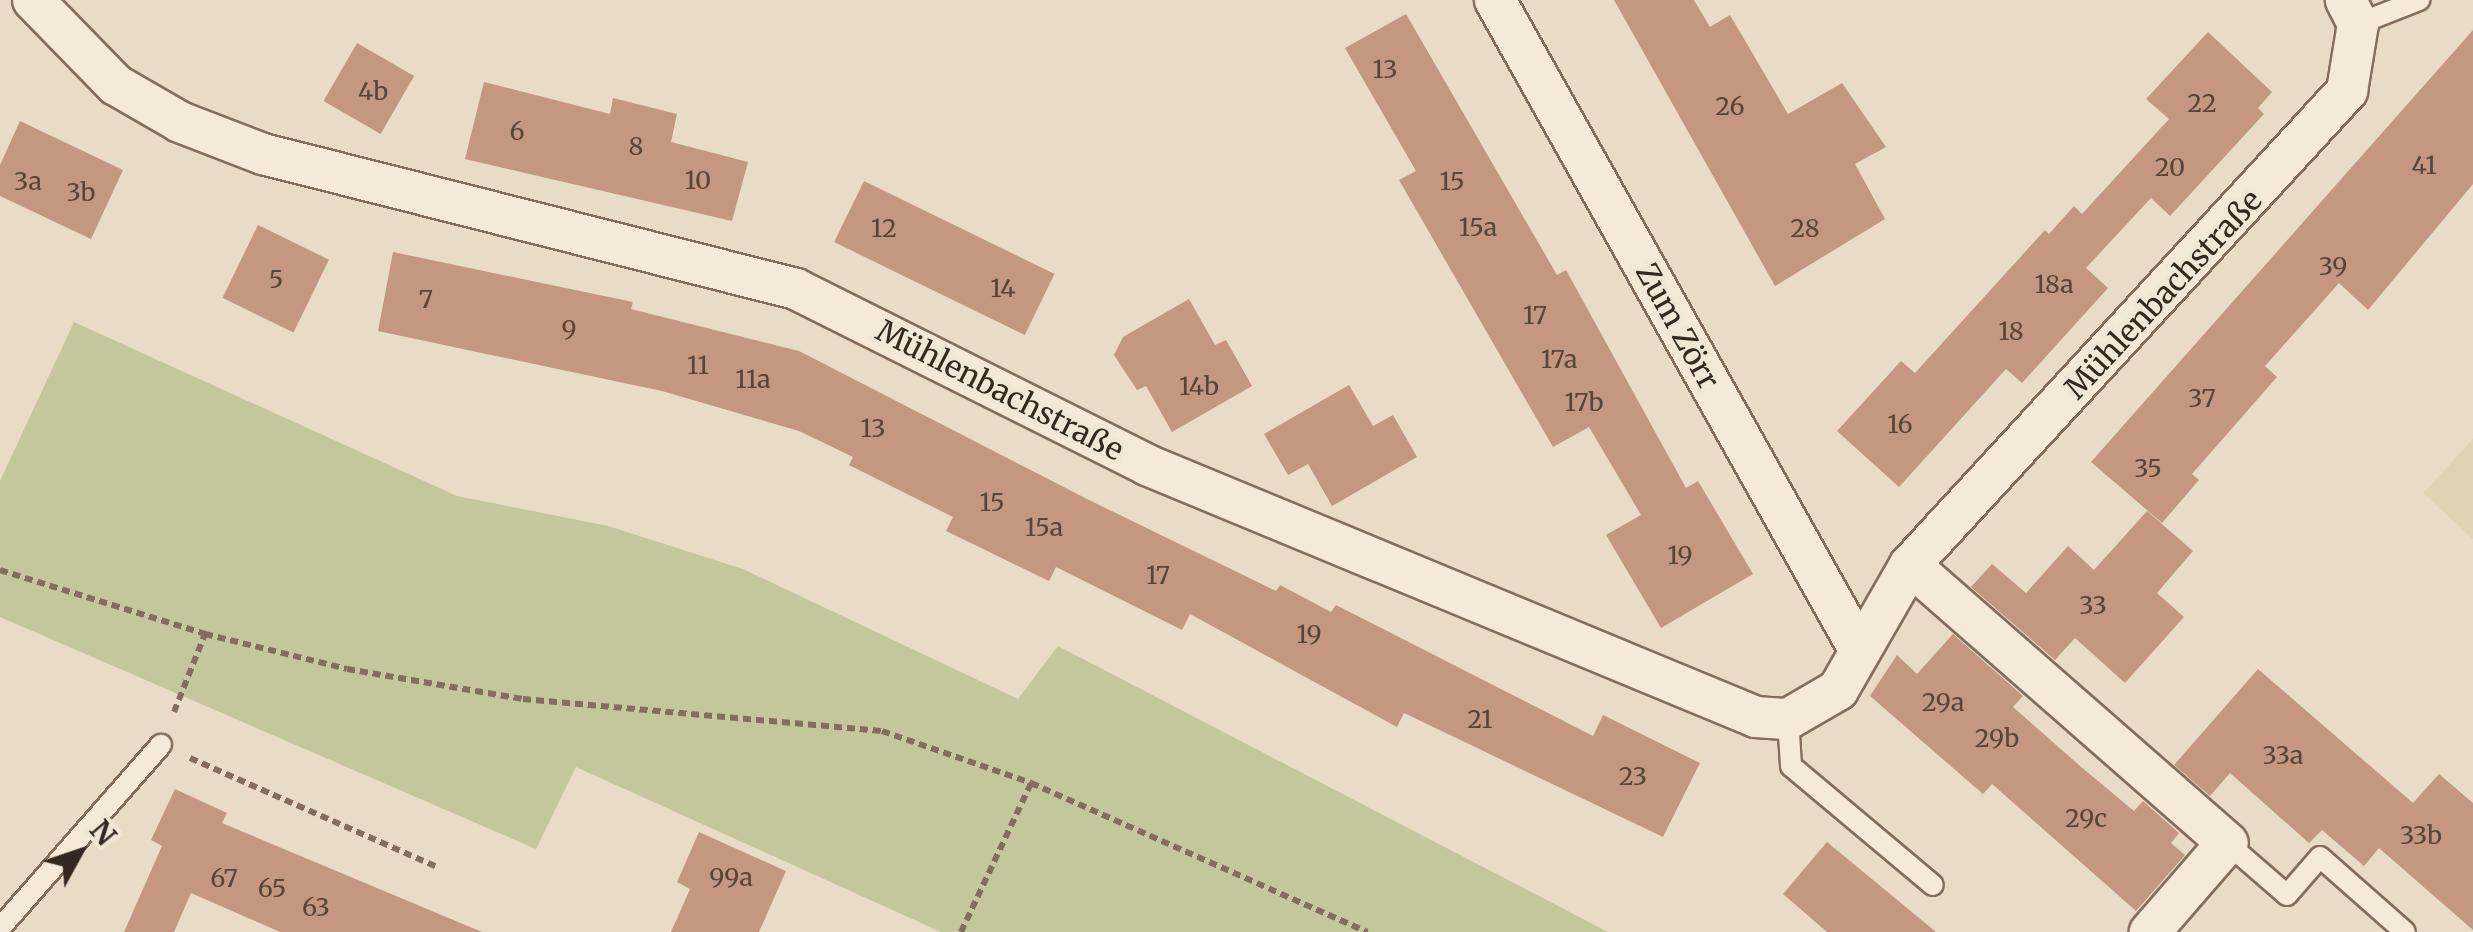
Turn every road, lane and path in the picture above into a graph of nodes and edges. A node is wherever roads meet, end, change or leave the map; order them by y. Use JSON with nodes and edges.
{"nodes":[{"id":1,"x":32,"y":0,"type":"edge"},
{"id":2,"x":1495,"y":0,"type":"edge"},
{"id":3,"x":2419,"y":0,"type":"edge"},
{"id":4,"x":2352,"y":12,"type":"edge"},
{"id":5,"x":1910,"y":565,"type":"junction"},
{"id":6,"x":0,"y":570,"type":"edge"},
{"id":7,"x":205,"y":634,"type":"junction"},
{"id":8,"x":1860,"y":652,"type":"junction"},
{"id":9,"x":1788,"y":719,"type":"junction"},
{"id":10,"x":161,"y":745,"type":"junction"},
{"id":11,"x":1030,"y":782,"type":"junction"},
{"id":12,"x":2227,"y":843,"type":"junction"},
{"id":13,"x":440,"y":868,"type":"dead end"},
{"id":14,"x":1933,"y":886,"type":"dead end"},
{"id":15,"x":0,"y":928,"type":"edge"},
{"id":16,"x":961,"y":932,"type":"edge"},
{"id":17,"x":1367,"y":932,"type":"edge"},
{"id":18,"x":2150,"y":932,"type":"edge"},
{"id":19,"x":2406,"y":932,"type":"edge"}],
"edges":[{"from":1,"to":9,"type":"street","name":"Mühlenbachstraße"},
{"from":2,"to":8,"type":"street","name":"Zum Zörr"},
{"from":3,"to":4,"type":"lane"},
{"from":4,"to":5,"type":"street","name":"Mühlenbachstraße"},
{"from":5,"to":8,"type":"street","name":"Mühlenbachstraße"},
{"from":5,"to":12,"type":"street"},
{"from":6,"to":7,"type":"path"},
{"from":7,"to":10,"type":"path"},
{"from":7,"to":11,"type":"path"},
{"from":8,"to":9,"type":"street","name":"Mühlenbachstraße"},
{"from":9,"to":14,"type":"lane"},
{"from":10,"to":13,"type":"path"},
{"from":10,"to":15,"type":"lane"},
{"from":11,"to":16,"type":"path"},
{"from":11,"to":17,"type":"path"},
{"from":12,"to":18,"type":"street"},
{"from":12,"to":19,"type":"lane"}]}
